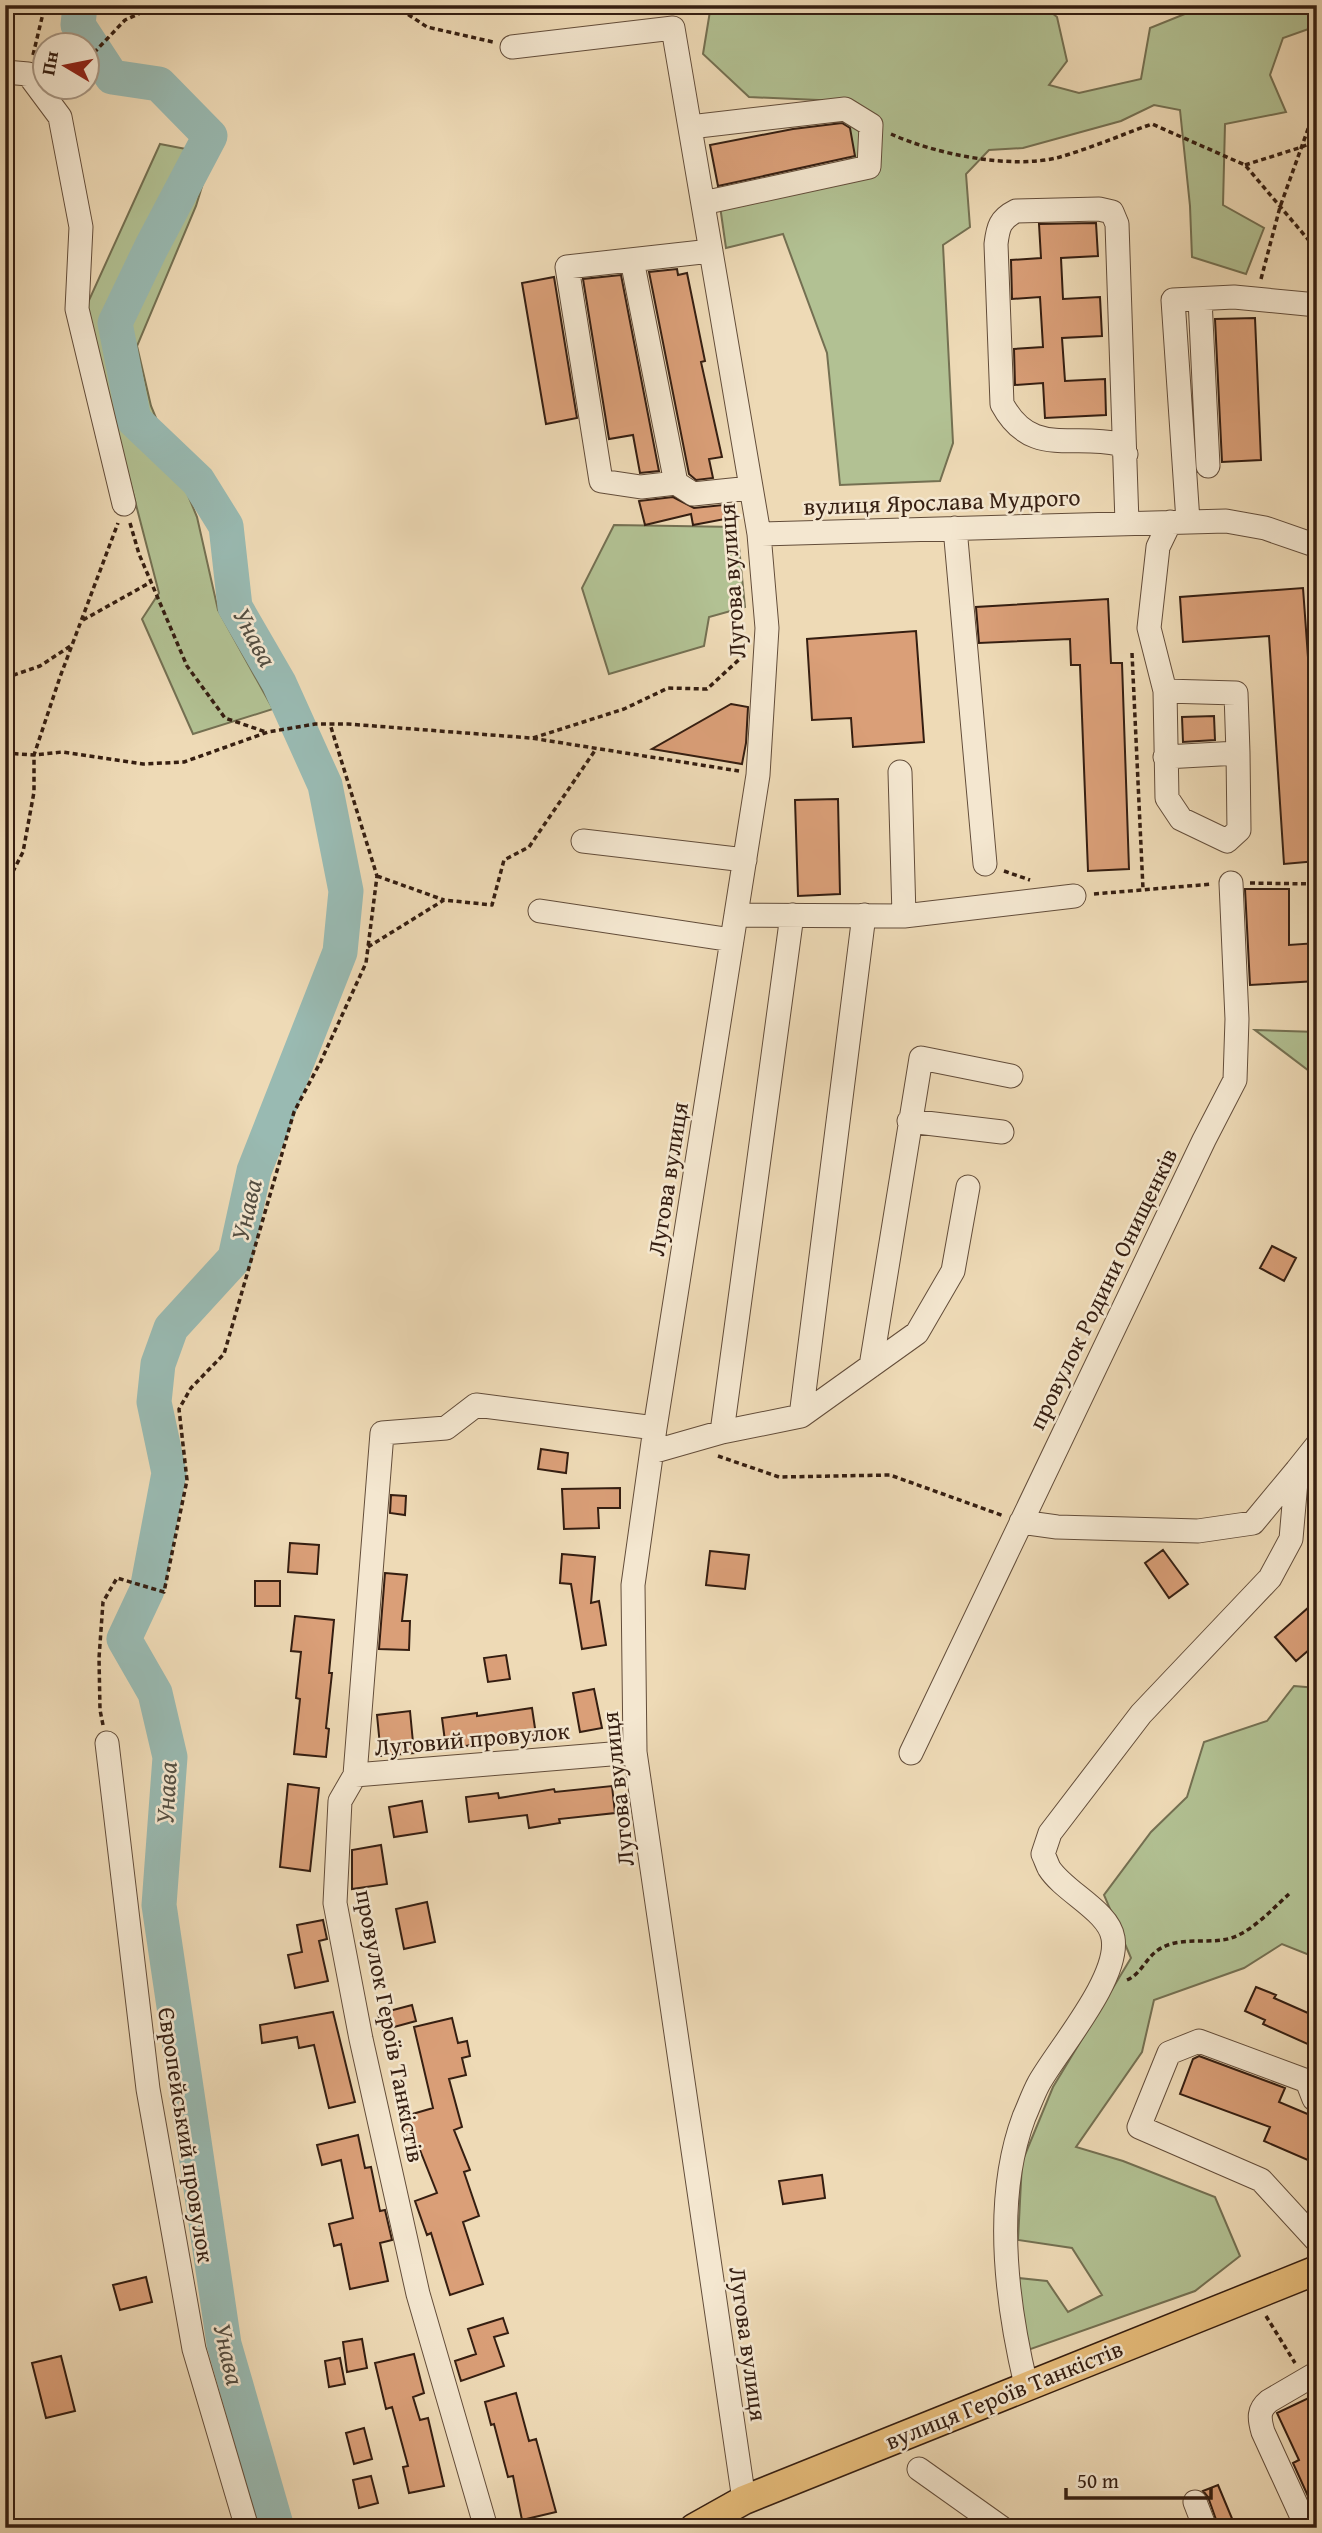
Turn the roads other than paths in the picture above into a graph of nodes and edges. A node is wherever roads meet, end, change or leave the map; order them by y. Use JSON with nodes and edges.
{"nodes":[{"id":1,"x":512,"y":47,"type":"road end"},
{"id":2,"x":17,"y":73,"type":"edge"},
{"id":3,"x":690,"y":127,"type":"junction"},
{"id":4,"x":703,"y":203,"type":"junction"},
{"id":5,"x":711,"y":251,"type":"junction"},
{"id":6,"x":632,"y":260,"type":"junction"},
{"id":7,"x":1200,"y":299,"type":"junction"},
{"id":8,"x":1317,"y":306,"type":"edge"},
{"id":9,"x":1126,"y":454,"type":"dead end"},
{"id":10,"x":1208,"y":466,"type":"dead end"},
{"id":11,"x":677,"y":483,"type":"junction"},
{"id":12,"x":751,"y":488,"type":"junction"},
{"id":13,"x":124,"y":504,"type":"road end"},
{"id":14,"x":1179,"y":522,"type":"junction"},
{"id":15,"x":1127,"y":523,"type":"junction"},
{"id":16,"x":955,"y":528,"type":"junction"},
{"id":17,"x":759,"y":534,"type":"junction"},
{"id":18,"x":1317,"y":546,"type":"edge"},
{"id":19,"x":1165,"y":691,"type":"junction"},
{"id":20,"x":1238,"y":753,"type":"junction"},
{"id":21,"x":1165,"y":757,"type":"junction"},
{"id":22,"x":900,"y":772,"type":"dead end"},
{"id":23,"x":583,"y":841,"type":"dead end"},
{"id":24,"x":745,"y":860,"type":"junction"},
{"id":25,"x":985,"y":864,"type":"dead end"},
{"id":26,"x":1231,"y":883,"type":"road end"},
{"id":27,"x":1074,"y":896,"type":"road end"},
{"id":28,"x":540,"y":911,"type":"dead end"},
{"id":29,"x":736,"y":915,"type":"junction"},
{"id":30,"x":792,"y":915,"type":"junction"},
{"id":31,"x":864,"y":915,"type":"junction"},
{"id":32,"x":904,"y":916,"type":"junction"},
{"id":33,"x":732,"y":940,"type":"junction"},
{"id":34,"x":1011,"y":1076,"type":"dead end"},
{"id":35,"x":909,"y":1121,"type":"junction"},
{"id":36,"x":1002,"y":1132,"type":"dead end"},
{"id":37,"x":968,"y":1187,"type":"dead end"},
{"id":38,"x":871,"y":1366,"type":"junction"},
{"id":39,"x":801,"y":1416,"type":"junction"},
{"id":40,"x":656,"y":1428,"type":"junction"},
{"id":41,"x":722,"y":1432,"type":"junction"},
{"id":42,"x":1317,"y":1445,"type":"edge"},
{"id":43,"x":652,"y":1452,"type":"junction"},
{"id":44,"x":1297,"y":1470,"type":"junction"},
{"id":45,"x":1021,"y":1522,"type":"junction"},
{"id":46,"x":107,"y":1743,"type":"road end"},
{"id":47,"x":635,"y":1752,"type":"junction"},
{"id":48,"x":911,"y":1753,"type":"dead end"},
{"id":49,"x":355,"y":1775,"type":"junction"},
{"id":50,"x":1313,"y":2086,"type":"edge"},
{"id":51,"x":1317,"y":2241,"type":"edge"},
{"id":52,"x":1317,"y":2270,"type":"edge"},
{"id":53,"x":1311,"y":2376,"type":"edge"},
{"id":54,"x":1026,"y":2385,"type":"junction"},
{"id":55,"x":919,"y":2469,"type":"dead end"},
{"id":56,"x":744,"y":2500,"type":"junction"},
{"id":57,"x":1195,"y":2502,"type":"dead end"},
{"id":58,"x":247,"y":2528,"type":"edge"},
{"id":59,"x":485,"y":2528,"type":"edge"},
{"id":60,"x":694,"y":2528,"type":"edge"},
{"id":61,"x":1002,"y":2528,"type":"edge"},
{"id":62,"x":1205,"y":2528,"type":"edge"},
{"id":63,"x":1307,"y":2528,"type":"edge"}],
"edges":[{"from":1,"to":3,"type":"street","name":"Лугова вулиця"},
{"from":2,"to":13,"type":"street"},
{"from":3,"to":4,"type":"street","name":"Лугова вулиця"},
{"from":3,"to":4,"type":"street"},
{"from":4,"to":5,"type":"street","name":"Лугова вулиця"},
{"from":5,"to":6,"type":"street"},
{"from":5,"to":12,"type":"street","name":"Лугова вулиця"},
{"from":6,"to":11,"type":"street"},
{"from":6,"to":11,"type":"street"},
{"from":7,"to":8,"type":"street"},
{"from":7,"to":10,"type":"street"},
{"from":7,"to":14,"type":"street"},
{"from":9,"to":15,"type":"street"},
{"from":11,"to":12,"type":"street"},
{"from":12,"to":17,"type":"street","name":"Лугова вулиця"},
{"from":14,"to":15,"type":"street","name":"вулиця Ярослава Мудрого"},
{"from":14,"to":18,"type":"street","name":"вулиця Ярослава Мудрого"},
{"from":14,"to":19,"type":"street"},
{"from":15,"to":16,"type":"street","name":"вулиця Ярослава Мудрого"},
{"from":16,"to":17,"type":"street","name":"вулиця Ярослава Мудрого"},
{"from":16,"to":25,"type":"street"},
{"from":17,"to":24,"type":"street","name":"Лугова вулиця"},
{"from":19,"to":20,"type":"street"},
{"from":19,"to":21,"type":"street"},
{"from":20,"to":21,"type":"street"},
{"from":20,"to":21,"type":"street"},
{"from":22,"to":32,"type":"street"},
{"from":23,"to":24,"type":"street"},
{"from":24,"to":29,"type":"street","name":"Лугова вулиця"},
{"from":26,"to":45,"type":"street","name":"провулок Родини Онищенків"},
{"from":27,"to":32,"type":"street"},
{"from":28,"to":33,"type":"street"},
{"from":29,"to":30,"type":"street"},
{"from":29,"to":33,"type":"street","name":"Лугова вулиця"},
{"from":30,"to":31,"type":"street"},
{"from":30,"to":41,"type":"street"},
{"from":31,"to":32,"type":"street"},
{"from":31,"to":39,"type":"street"},
{"from":33,"to":40,"type":"street","name":"Лугова вулиця"},
{"from":34,"to":35,"type":"street"},
{"from":35,"to":36,"type":"street"},
{"from":35,"to":38,"type":"street"},
{"from":37,"to":38,"type":"street"},
{"from":38,"to":39,"type":"street"},
{"from":39,"to":41,"type":"street"},
{"from":40,"to":43,"type":"street","name":"Лугова вулиця"},
{"from":40,"to":49,"type":"street","name":"провулок Героїв Танкістів"},
{"from":41,"to":43,"type":"street"},
{"from":42,"to":44,"type":"street"},
{"from":43,"to":47,"type":"street","name":"Лугова вулиця"},
{"from":44,"to":45,"type":"street"},
{"from":44,"to":54,"type":"street"},
{"from":45,"to":48,"type":"street","name":"провулок Родини Онищенків"},
{"from":46,"to":58,"type":"street","name":"Європейський провулок"},
{"from":47,"to":49,"type":"street","name":"Луговий провулок"},
{"from":47,"to":56,"type":"street","name":"Лугова вулиця"},
{"from":49,"to":59,"type":"street","name":"провулок Героїв Танкістів"},
{"from":50,"to":51,"type":"street"},
{"from":52,"to":54,"type":"main road","name":"вулиця Героїв Танкістів"},
{"from":53,"to":63,"type":"street"},
{"from":54,"to":56,"type":"main road","name":"вулиця Героїв Танкістів"},
{"from":55,"to":61,"type":"street"},
{"from":56,"to":60,"type":"main road","name":"вулиця Героїв Танкістів"},
{"from":57,"to":62,"type":"street"}]}
